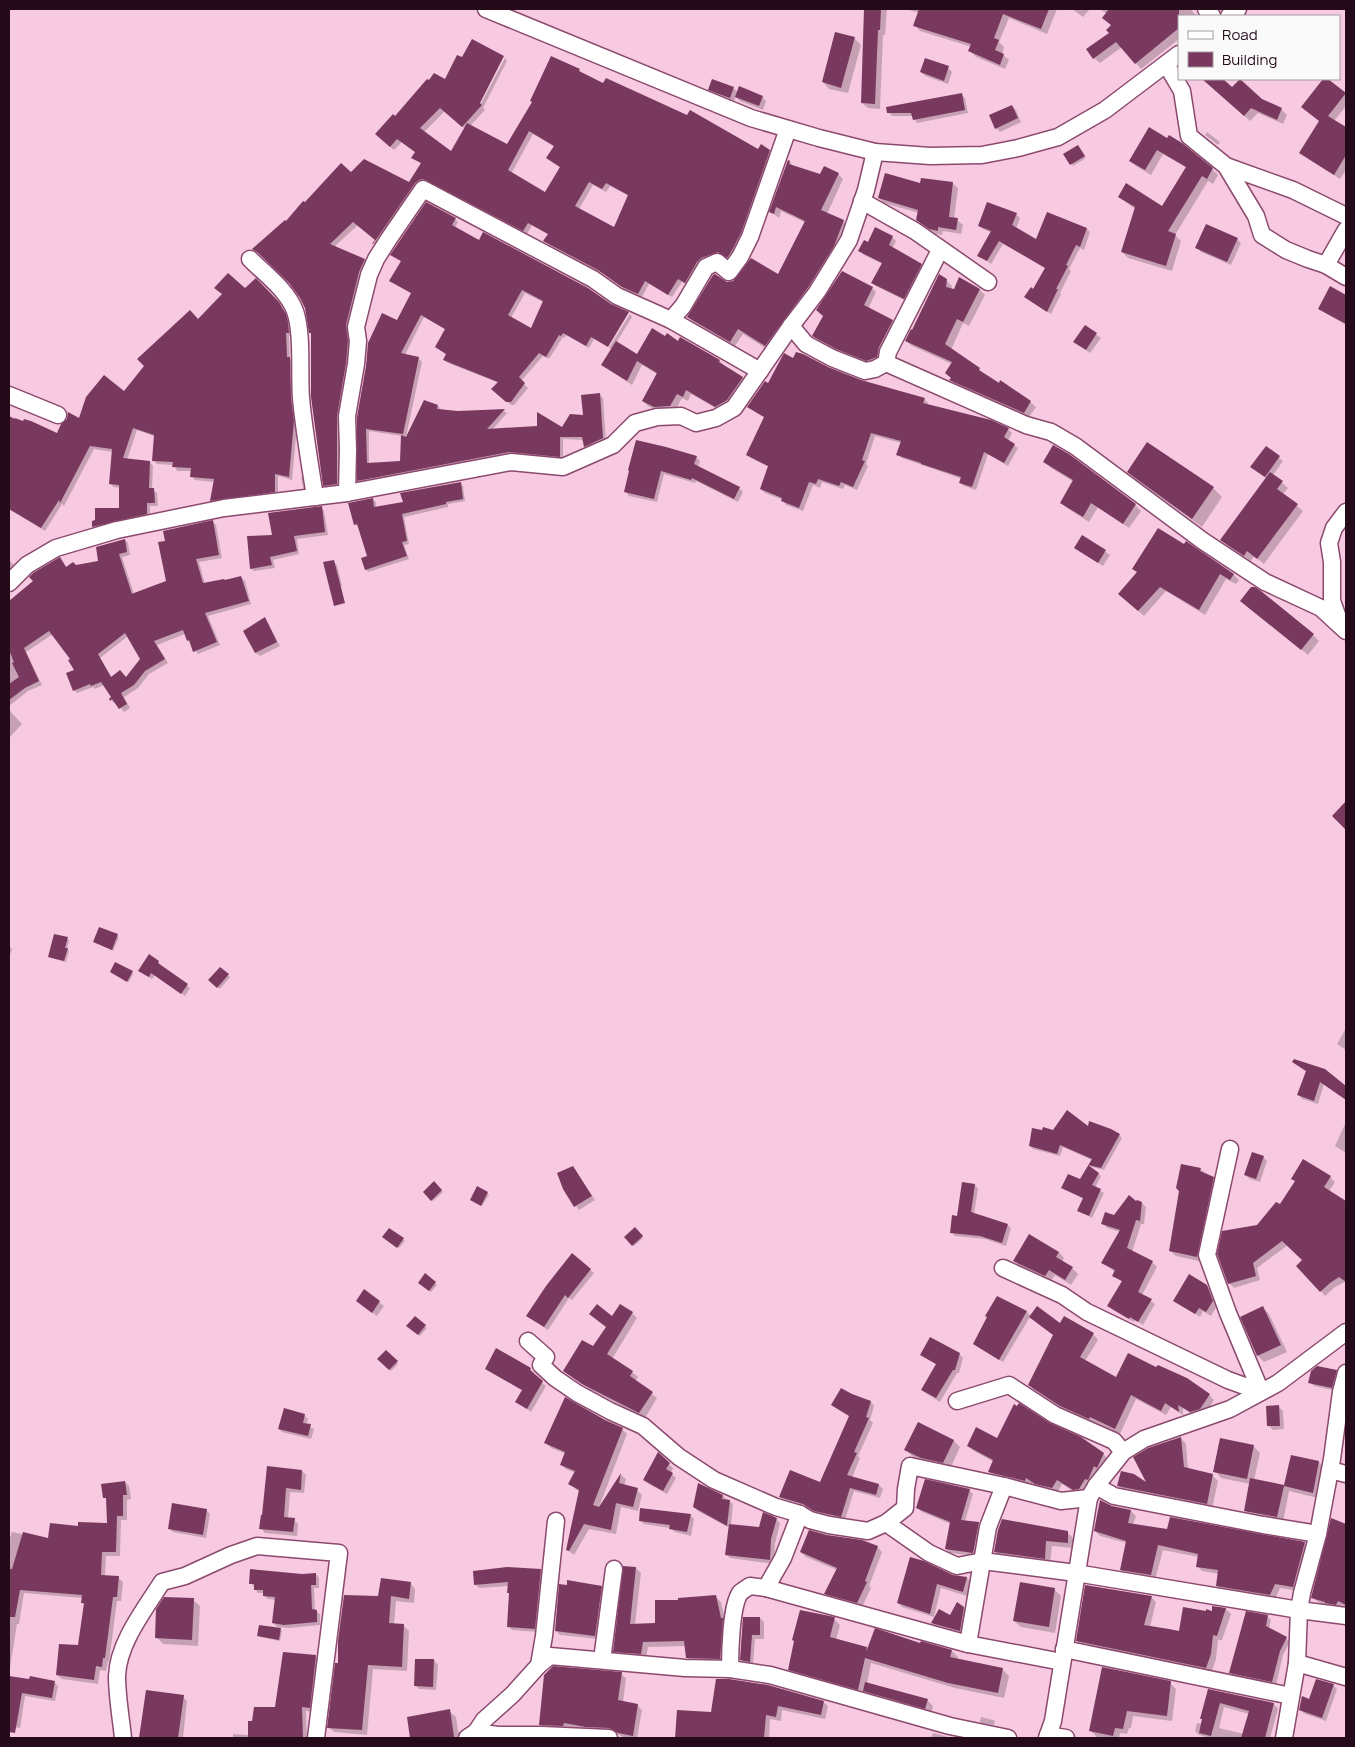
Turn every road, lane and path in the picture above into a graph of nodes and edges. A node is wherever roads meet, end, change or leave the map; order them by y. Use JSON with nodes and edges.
{"nodes":[{"id":1,"x":486,"y":9,"type":"edge"},
{"id":2,"x":1178,"y":55,"type":"edge"},
{"id":3,"x":1166,"y":64,"type":"junction"},
{"id":4,"x":788,"y":129,"type":"junction"},
{"id":5,"x":875,"y":152,"type":"junction"},
{"id":6,"x":1226,"y":166,"type":"junction"},
{"id":7,"x":862,"y":201,"type":"junction"},
{"id":8,"x":1346,"y":216,"type":"edge"},
{"id":9,"x":1346,"y":230,"type":"edge"},
{"id":10,"x":940,"y":250,"type":"junction"},
{"id":11,"x":250,"y":259,"type":"dead end"},
{"id":12,"x":1326,"y":265,"type":"junction"},
{"id":13,"x":1346,"y":277,"type":"edge"},
{"id":14,"x":988,"y":282,"type":"dead end"},
{"id":15,"x":671,"y":320,"type":"junction"},
{"id":16,"x":791,"y":326,"type":"junction"},
{"id":17,"x":886,"y":363,"type":"junction"},
{"id":18,"x":760,"y":371,"type":"junction"},
{"id":19,"x":9,"y":395,"type":"edge"},
{"id":20,"x":58,"y":415,"type":"dead end"},
{"id":21,"x":347,"y":493,"type":"junction"},
{"id":22,"x":315,"y":497,"type":"junction"},
{"id":23,"x":1346,"y":512,"type":"edge"},
{"id":24,"x":9,"y":583,"type":"edge"},
{"id":25,"x":1345,"y":631,"type":"edge"},
{"id":26,"x":1230,"y":1149,"type":"dead end"},
{"id":27,"x":1003,"y":1268,"type":"dead end"},
{"id":28,"x":1346,"y":1332,"type":"edge"},
{"id":29,"x":528,"y":1341,"type":"dead end"},
{"id":30,"x":1346,"y":1373,"type":"edge"},
{"id":31,"x":1261,"y":1392,"type":"junction"},
{"id":32,"x":1344,"y":1392,"type":"edge"},
{"id":33,"x":957,"y":1401,"type":"dead end"},
{"id":34,"x":1124,"y":1452,"type":"junction"},
{"id":35,"x":1330,"y":1470,"type":"junction"},
{"id":36,"x":1346,"y":1474,"type":"edge"},
{"id":37,"x":1004,"y":1486,"type":"junction"},
{"id":38,"x":1092,"y":1492,"type":"junction"},
{"id":39,"x":800,"y":1514,"type":"junction"},
{"id":40,"x":556,"y":1521,"type":"dead end"},
{"id":41,"x":886,"y":1523,"type":"junction"},
{"id":42,"x":1318,"y":1534,"type":"junction"},
{"id":43,"x":983,"y":1561,"type":"junction"},
{"id":44,"x":614,"y":1568,"type":"dead end"},
{"id":45,"x":1076,"y":1574,"type":"junction"},
{"id":46,"x":766,"y":1588,"type":"junction"},
{"id":47,"x":1299,"y":1610,"type":"junction"},
{"id":48,"x":1346,"y":1616,"type":"edge"},
{"id":49,"x":968,"y":1644,"type":"junction"},
{"id":50,"x":1063,"y":1655,"type":"junction"},
{"id":51,"x":602,"y":1660,"type":"junction"},
{"id":52,"x":1297,"y":1663,"type":"junction"},
{"id":53,"x":539,"y":1665,"type":"junction"},
{"id":54,"x":730,"y":1669,"type":"junction"},
{"id":55,"x":1346,"y":1677,"type":"edge"},
{"id":56,"x":1291,"y":1696,"type":"junction"},
{"id":57,"x":472,"y":1735,"type":"edge"},
{"id":58,"x":542,"y":1737,"type":"edge"},
{"id":59,"x":1046,"y":1737,"type":"edge"},
{"id":60,"x":123,"y":1738,"type":"edge"},
{"id":61,"x":316,"y":1738,"type":"edge"},
{"id":62,"x":609,"y":1738,"type":"edge"},
{"id":63,"x":1008,"y":1738,"type":"edge"},
{"id":64,"x":1066,"y":1738,"type":"edge"},
{"id":65,"x":1284,"y":1738,"type":"edge"}],
"edges":[{"from":1,"to":4,"type":"street"},
{"from":2,"to":3,"type":"street"},
{"from":3,"to":5,"type":"street"},
{"from":3,"to":6,"type":"street"},
{"from":4,"to":5,"type":"street"},
{"from":4,"to":15,"type":"street"},
{"from":5,"to":7,"type":"street"},
{"from":6,"to":8,"type":"street"},
{"from":6,"to":12,"type":"street"},
{"from":7,"to":10,"type":"street"},
{"from":7,"to":16,"type":"street"},
{"from":9,"to":12,"type":"street"},
{"from":10,"to":14,"type":"street"},
{"from":10,"to":17,"type":"street"},
{"from":11,"to":22,"type":"street"},
{"from":12,"to":13,"type":"street"},
{"from":15,"to":18,"type":"street"},
{"from":15,"to":21,"type":"street"},
{"from":16,"to":17,"type":"street"},
{"from":16,"to":18,"type":"street"},
{"from":17,"to":25,"type":"street"},
{"from":18,"to":21,"type":"street"},
{"from":19,"to":20,"type":"street"},
{"from":21,"to":22,"type":"street"},
{"from":22,"to":24,"type":"street"},
{"from":23,"to":25,"type":"street"},
{"from":26,"to":31,"type":"street"},
{"from":27,"to":31,"type":"street"},
{"from":28,"to":31,"type":"street"},
{"from":29,"to":39,"type":"street"},
{"from":30,"to":32,"type":"street"},
{"from":31,"to":34,"type":"street"},
{"from":32,"to":35,"type":"street"},
{"from":33,"to":34,"type":"street"},
{"from":34,"to":38,"type":"street"},
{"from":35,"to":36,"type":"street"},
{"from":35,"to":42,"type":"street"},
{"from":37,"to":38,"type":"street"},
{"from":37,"to":41,"type":"street"},
{"from":37,"to":43,"type":"street"},
{"from":38,"to":42,"type":"street"},
{"from":38,"to":45,"type":"street"},
{"from":39,"to":41,"type":"street"},
{"from":39,"to":46,"type":"street"},
{"from":40,"to":53,"type":"street"},
{"from":41,"to":43,"type":"street"},
{"from":42,"to":47,"type":"street"},
{"from":43,"to":45,"type":"street"},
{"from":43,"to":49,"type":"street"},
{"from":44,"to":51,"type":"street"},
{"from":45,"to":47,"type":"street"},
{"from":45,"to":50,"type":"street"},
{"from":46,"to":49,"type":"street"},
{"from":46,"to":54,"type":"street"},
{"from":47,"to":48,"type":"street"},
{"from":47,"to":52,"type":"street"},
{"from":49,"to":50,"type":"street"},
{"from":50,"to":56,"type":"street"},
{"from":50,"to":59,"type":"street"},
{"from":51,"to":53,"type":"street"},
{"from":51,"to":54,"type":"street"},
{"from":52,"to":55,"type":"street"},
{"from":52,"to":56,"type":"street"},
{"from":53,"to":57,"type":"street"},
{"from":54,"to":63,"type":"street"},
{"from":56,"to":65,"type":"street"},
{"from":57,"to":58,"type":"street"},
{"from":58,"to":62,"type":"street"},
{"from":59,"to":64,"type":"street"},
{"from":60,"to":61,"type":"street"}]}
